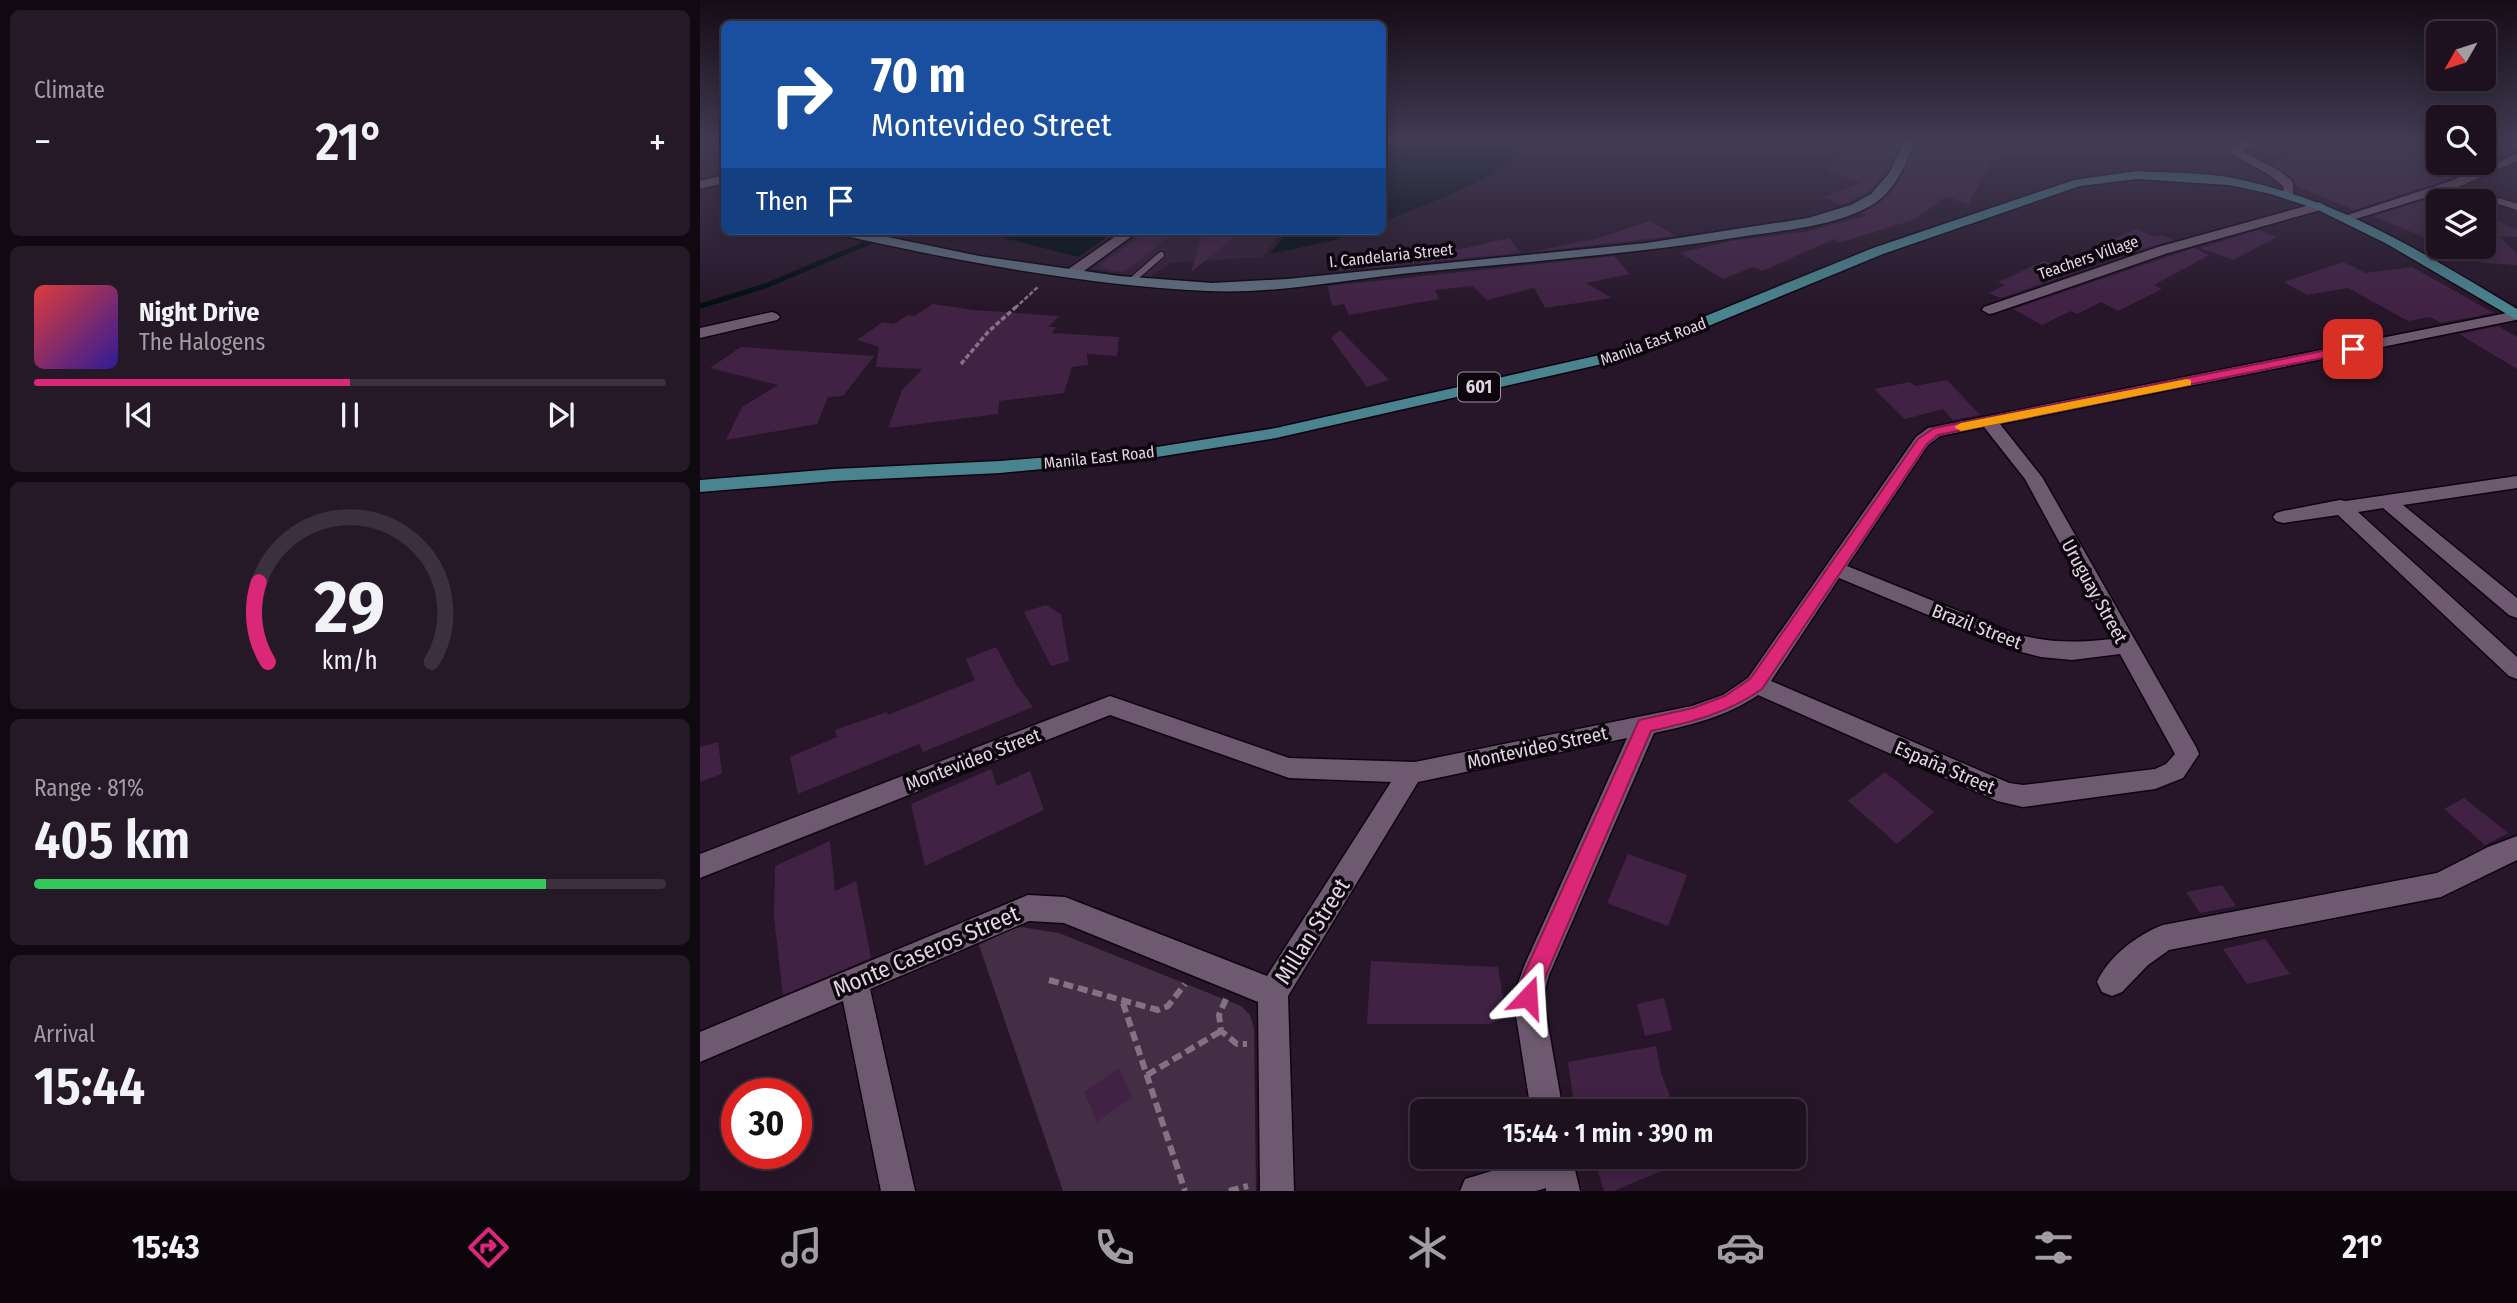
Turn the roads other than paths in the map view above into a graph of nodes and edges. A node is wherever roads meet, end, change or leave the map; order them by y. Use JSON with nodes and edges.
{"nodes":[{"id":1,"x":1876,"y":197,"type":"edge"},
{"id":2,"x":2038,"y":197,"type":"edge"},
{"id":3,"x":2291,"y":197,"type":"edge"},
{"id":4,"x":2414,"y":197,"type":"edge"},
{"id":5,"x":2496,"y":200,"type":"edge"},
{"id":6,"x":2320,"y":206,"type":"junction"},
{"id":7,"x":2517,"y":207,"type":"edge"},
{"id":8,"x":2344,"y":218,"type":"junction"},
{"id":9,"x":858,"y":235,"type":"edge"},
{"id":10,"x":1126,"y":235,"type":"edge"},
{"id":11,"x":1161,"y":255,"type":"dead end"},
{"id":12,"x":1072,"y":273,"type":"junction"},
{"id":13,"x":1131,"y":281,"type":"junction"},
{"id":14,"x":1989,"y":310,"type":"dead end"},
{"id":15,"x":2516,"y":315,"type":"edge"},
{"id":16,"x":772,"y":317,"type":"dead end"},
{"id":17,"x":700,"y":333,"type":"edge"},
{"id":18,"x":1989,"y":422,"type":"junction"},
{"id":19,"x":2517,"y":482,"type":"edge"},
{"id":20,"x":700,"y":486,"type":"edge"},
{"id":21,"x":2385,"y":500,"type":"junction"},
{"id":22,"x":2340,"y":506,"type":"junction"},
{"id":23,"x":2283,"y":517,"type":"dead end"},
{"id":24,"x":1836,"y":569,"type":"junction"},
{"id":25,"x":2517,"y":610,"type":"edge"},
{"id":26,"x":2124,"y":645,"type":"junction"},
{"id":27,"x":2517,"y":670,"type":"edge"},
{"id":28,"x":1756,"y":684,"type":"junction"},
{"id":29,"x":1645,"y":725,"type":"junction"},
{"id":30,"x":2183,"y":766,"type":"joint"},
{"id":31,"x":1411,"y":772,"type":"junction"},
{"id":32,"x":2517,"y":848,"type":"edge"},
{"id":33,"x":700,"y":866,"type":"edge"},
{"id":34,"x":854,"y":981,"type":"junction"},
{"id":35,"x":2112,"y":982,"type":"dead end"},
{"id":36,"x":1273,"y":993,"type":"junction"},
{"id":37,"x":700,"y":1047,"type":"edge"},
{"id":38,"x":1545,"y":1099,"type":"edge"},
{"id":39,"x":1559,"y":1172,"type":"edge"},
{"id":40,"x":898,"y":1191,"type":"edge"},
{"id":41,"x":1277,"y":1191,"type":"edge"},
{"id":42,"x":1477,"y":1191,"type":"edge"}],
"edges":[{"from":1,"to":13,"type":"street","name":"I. Candelaria Street"},
{"from":2,"to":20,"type":"main road","name":"Manila East Road","number":"601"},
{"from":3,"to":6,"type":"main road","name":"Manila East Road","number":"601"},
{"from":4,"to":8,"type":"street"},
{"from":5,"to":7,"type":"lane"},
{"from":6,"to":8,"type":"main road","name":"Manila East Road","number":"601"},
{"from":6,"to":14,"type":"street","name":"Teachers Village"},
{"from":8,"to":15,"type":"main road","name":"Manila East Road","number":"601"},
{"from":9,"to":12,"type":"street","name":"I. Candelaria Street"},
{"from":10,"to":12,"type":"street"},
{"from":11,"to":13,"type":"lane"},
{"from":12,"to":13,"type":"street","name":"I. Candelaria Street"},
{"from":15,"to":18,"type":"street","name":"Montevideo Street"},
{"from":16,"to":17,"type":"street"},
{"from":18,"to":24,"type":"street","name":"Montevideo Street"},
{"from":18,"to":26,"type":"street","name":"Uruguay Street"},
{"from":19,"to":21,"type":"street"},
{"from":21,"to":22,"type":"street"},
{"from":21,"to":25,"type":"street"},
{"from":22,"to":23,"type":"street"},
{"from":22,"to":27,"type":"street"},
{"from":24,"to":26,"type":"street","name":"Brazil Street"},
{"from":24,"to":28,"type":"street","name":"Montevideo Street"},
{"from":26,"to":30,"type":"street","name":"Uruguay Street"},
{"from":28,"to":29,"type":"street","name":"Montevideo Street"},
{"from":28,"to":30,"type":"street","name":"España Street"},
{"from":29,"to":31,"type":"street","name":"Montevideo Street"},
{"from":29,"to":38,"type":"street"},
{"from":31,"to":33,"type":"street","name":"Montevideo Street"},
{"from":31,"to":36,"type":"street","name":"Millan Street"},
{"from":32,"to":35,"type":"street"},
{"from":34,"to":36,"type":"street","name":"Monte Caseros Street"},
{"from":34,"to":37,"type":"street","name":"Monte Caseros Street"},
{"from":34,"to":40,"type":"street"},
{"from":36,"to":41,"type":"street","name":"Millan Street"},
{"from":39,"to":42,"type":"street"}]}
